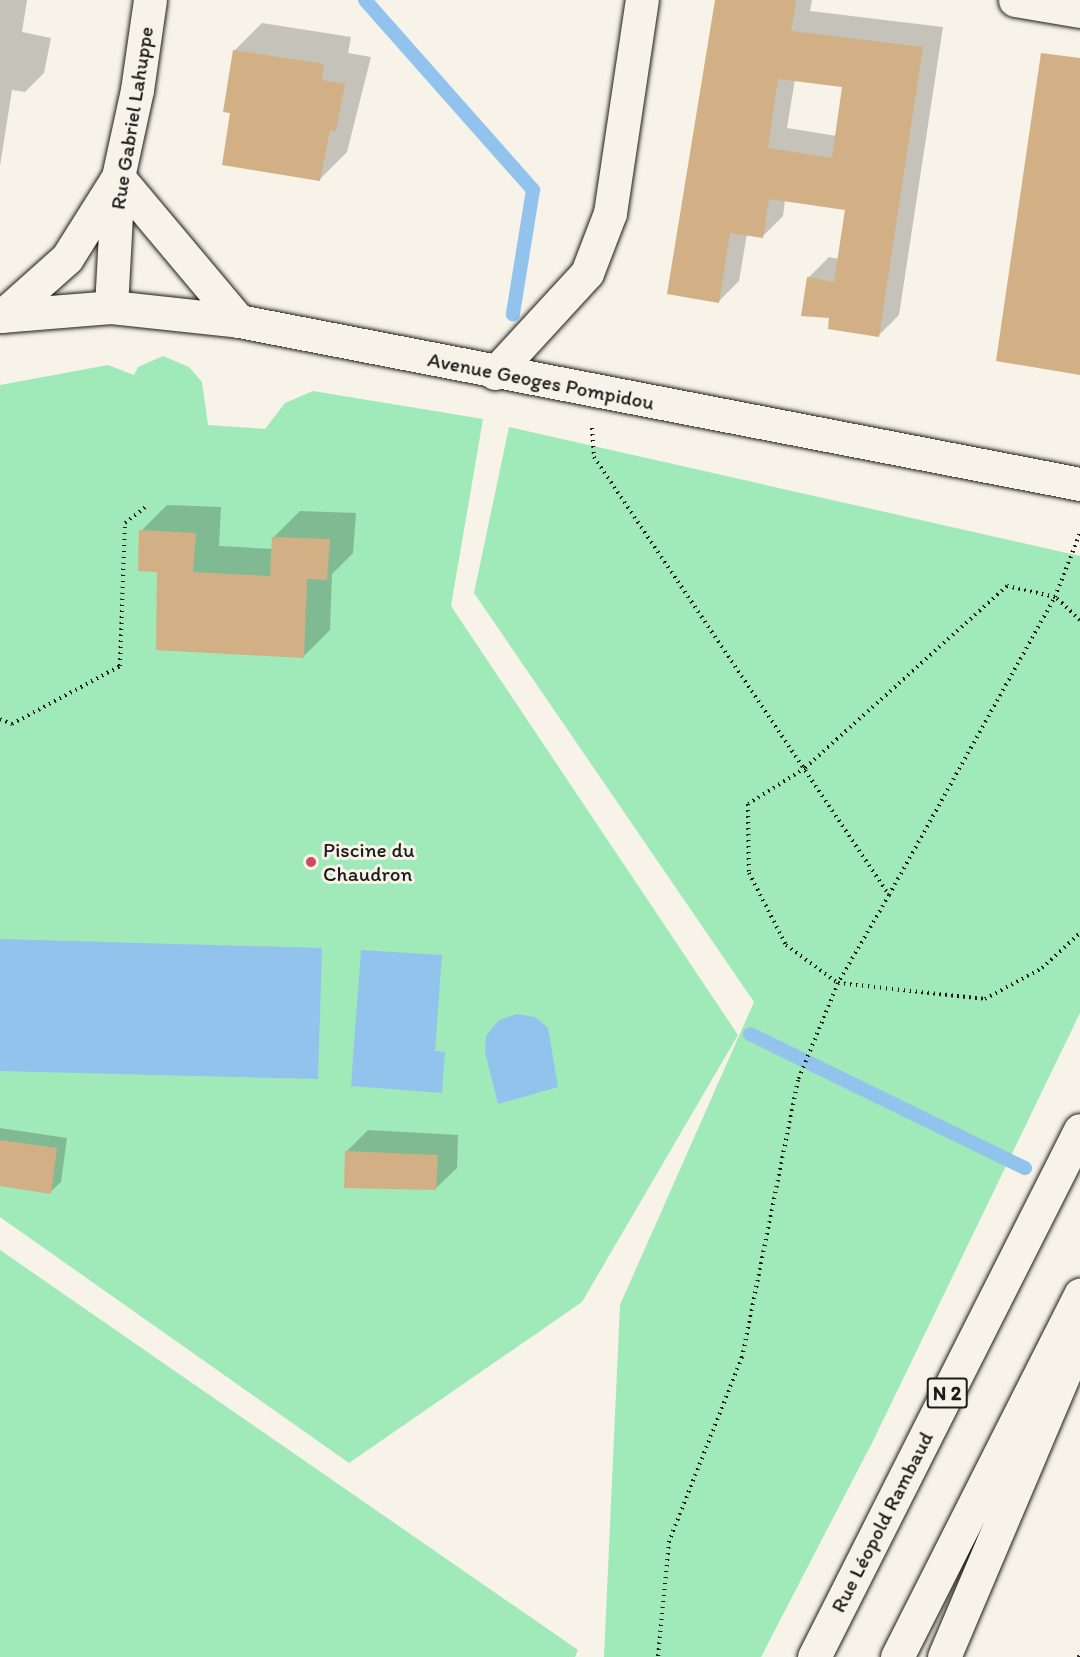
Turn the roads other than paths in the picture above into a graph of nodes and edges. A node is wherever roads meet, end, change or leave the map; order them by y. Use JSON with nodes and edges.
{"nodes":[{"id":1,"x":150,"y":0,"type":"edge"},
{"id":2,"x":642,"y":0,"type":"edge"},
{"id":3,"x":1015,"y":0,"type":"edge"},
{"id":4,"x":1080,"y":11,"type":"edge"},
{"id":5,"x":118,"y":177,"type":"junction"},
{"id":6,"x":111,"y":307,"type":"junction"},
{"id":7,"x":1,"y":316,"type":"edge"},
{"id":8,"x":238,"y":321,"type":"junction"},
{"id":9,"x":495,"y":373,"type":"junction"},
{"id":10,"x":1080,"y":484,"type":"edge"},
{"id":11,"x":1080,"y":1130,"type":"edge"},
{"id":12,"x":1080,"y":1295,"type":"edge"},
{"id":13,"x":1080,"y":1337,"type":"edge"},
{"id":14,"x":814,"y":1657,"type":"edge"},
{"id":15,"x":897,"y":1657,"type":"edge"},
{"id":16,"x":944,"y":1657,"type":"edge"}],
"edges":[{"from":1,"to":5,"type":"main road","name":"Rue Gabriel Lahuppe"},
{"from":2,"to":9,"type":"main road"},
{"from":3,"to":4,"type":"main road"},
{"from":5,"to":6,"type":"main road","name":"Rue Gabriel Lahuppe"},
{"from":5,"to":7,"type":"main road"},
{"from":5,"to":8,"type":"main road"},
{"from":6,"to":7,"type":"main road","name":"Avenue Geoges Pompidou"},
{"from":6,"to":8,"type":"main road","name":"Avenue Geoges Pompidou"},
{"from":8,"to":9,"type":"main road","name":"Avenue Geoges Pompidou"},
{"from":9,"to":10,"type":"main road","name":"Avenue Geoges Pompidou"},
{"from":11,"to":14,"type":"main road","name":"Rue Léopold Rambaud","number":"N 2"},
{"from":12,"to":15,"type":"main road"},
{"from":13,"to":16,"type":"main road"}]}
